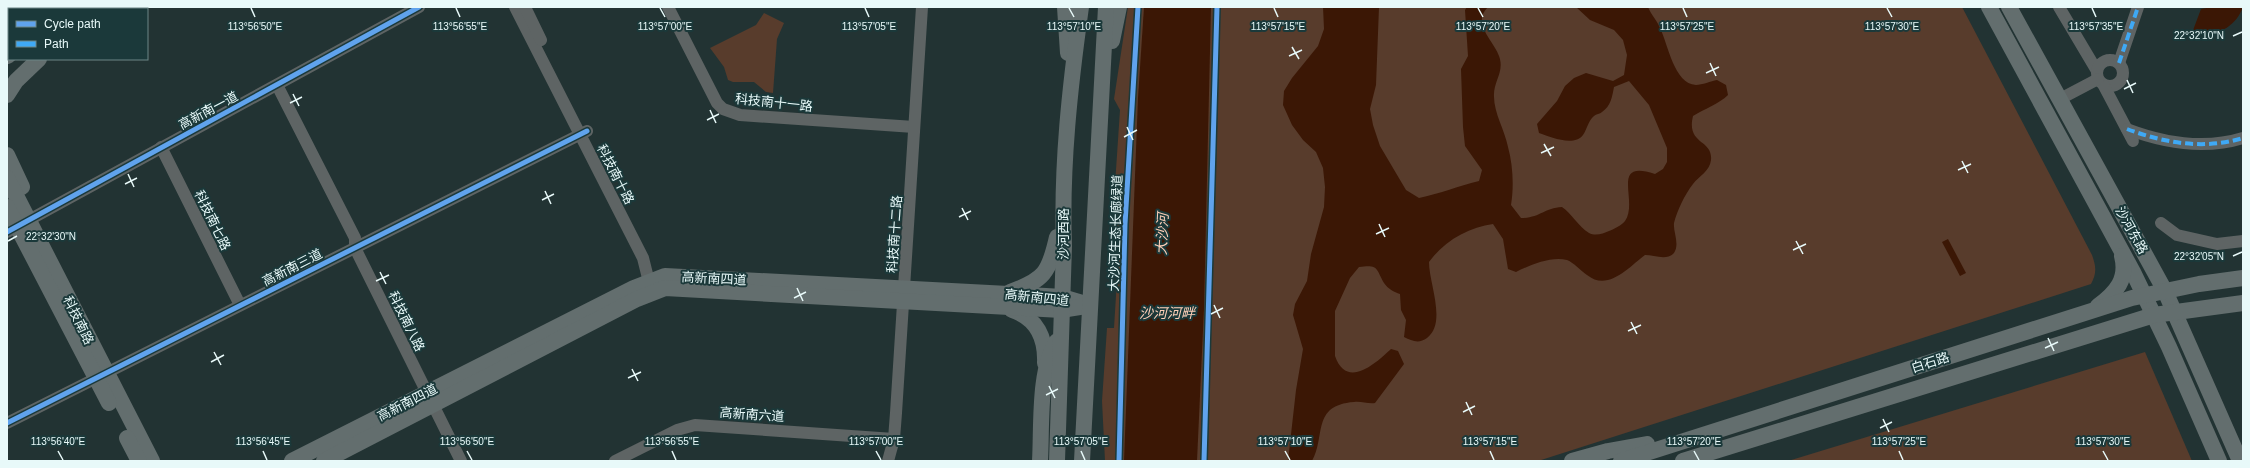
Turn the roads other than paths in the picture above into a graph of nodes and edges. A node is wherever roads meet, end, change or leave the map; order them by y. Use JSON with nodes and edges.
{"nodes":[{"id":1,"x":419,"y":7,"type":"edge"},
{"id":2,"x":515,"y":7,"type":"edge"},
{"id":3,"x":525,"y":7,"type":"edge"},
{"id":4,"x":668,"y":7,"type":"edge"},
{"id":5,"x":922,"y":7,"type":"edge"},
{"id":6,"x":1064,"y":7,"type":"edge"},
{"id":7,"x":1081,"y":7,"type":"edge"},
{"id":8,"x":1106,"y":7,"type":"edge"},
{"id":9,"x":1119,"y":7,"type":"edge"},
{"id":10,"x":1989,"y":7,"type":"edge"},
{"id":11,"x":2009,"y":7,"type":"edge"},
{"id":12,"x":2059,"y":7,"type":"edge"},
{"id":13,"x":2138,"y":7,"type":"edge"},
{"id":14,"x":38,"y":60,"type":"edge"},
{"id":15,"x":2119,"y":63,"type":"junction"},
{"id":16,"x":2100,"y":78,"type":"junction"},
{"id":17,"x":1071,"y":82,"type":"junction"},
{"id":18,"x":277,"y":85,"type":"junction"},
{"id":19,"x":1102,"y":86,"type":"junction"},
{"id":20,"x":7,"y":95,"type":"edge"},
{"id":21,"x":2060,"y":99,"type":"junction"},
{"id":22,"x":914,"y":128,"type":"junction"},
{"id":23,"x":2127,"y":129,"type":"junction"},
{"id":24,"x":583,"y":132,"type":"junction"},
{"id":25,"x":2243,"y":138,"type":"edge"},
{"id":26,"x":2133,"y":141,"type":"dead end"},
{"id":27,"x":161,"y":147,"type":"junction"},
{"id":28,"x":7,"y":155,"type":"edge"},
{"id":29,"x":7,"y":178,"type":"edge"},
{"id":30,"x":1063,"y":214,"type":"junction"},
{"id":31,"x":15,"y":219,"type":"edge"},
{"id":32,"x":2161,"y":223,"type":"dead end"},
{"id":33,"x":2243,"y":241,"type":"edge"},
{"id":34,"x":2119,"y":244,"type":"junction"},
{"id":35,"x":354,"y":248,"type":"junction"},
{"id":36,"x":2243,"y":278,"type":"edge"},
{"id":37,"x":653,"y":286,"type":"junction"},
{"id":38,"x":2165,"y":291,"type":"junction"},
{"id":39,"x":904,"y":294,"type":"junction"},
{"id":40,"x":2145,"y":295,"type":"junction"},
{"id":41,"x":1002,"y":300,"type":"junction"},
{"id":42,"x":2243,"y":303,"type":"edge"},
{"id":43,"x":1062,"y":304,"type":"junction"},
{"id":44,"x":240,"y":305,"type":"junction"},
{"id":45,"x":1089,"y":305,"type":"junction"},
{"id":46,"x":2175,"y":311,"type":"junction"},
{"id":47,"x":2087,"y":312,"type":"junction"},
{"id":48,"x":2154,"y":315,"type":"junction"},
{"id":49,"x":1060,"y":336,"type":"junction"},
{"id":50,"x":101,"y":376,"type":"junction"},
{"id":51,"x":1045,"y":376,"type":"junction"},
{"id":52,"x":1086,"y":385,"type":"junction"},
{"id":53,"x":430,"y":399,"type":"junction"},
{"id":54,"x":7,"y":423,"type":"edge"},
{"id":55,"x":1058,"y":425,"type":"junction"},
{"id":56,"x":1706,"y":433,"type":"junction"},
{"id":57,"x":894,"y":439,"type":"junction"},
{"id":58,"x":1712,"y":452,"type":"junction"},
{"id":59,"x":139,"y":461,"type":"edge"},
{"id":60,"x":152,"y":461,"type":"edge"},
{"id":61,"x":292,"y":461,"type":"edge"},
{"id":62,"x":324,"y":461,"type":"edge"},
{"id":63,"x":461,"y":461,"type":"edge"},
{"id":64,"x":614,"y":461,"type":"edge"},
{"id":65,"x":888,"y":461,"type":"edge"},
{"id":66,"x":1040,"y":461,"type":"edge"},
{"id":67,"x":1048,"y":461,"type":"edge"},
{"id":68,"x":1057,"y":461,"type":"edge"},
{"id":69,"x":1082,"y":461,"type":"edge"},
{"id":70,"x":1093,"y":461,"type":"edge"},
{"id":71,"x":1572,"y":461,"type":"edge"},
{"id":72,"x":1621,"y":461,"type":"edge"},
{"id":73,"x":1683,"y":461,"type":"edge"},
{"id":74,"x":1692,"y":461,"type":"edge"},
{"id":75,"x":2219,"y":461,"type":"edge"},
{"id":76,"x":2240,"y":461,"type":"edge"}],
"edges":[{"from":1,"to":18,"type":"street","name":"高新南一道"},
{"from":2,"to":24,"type":"street","name":"科技南十路"},
{"from":3,"to":24,"type":"street","name":"科技南十路"},
{"from":4,"to":22,"type":"street","name":"科技南十一路"},
{"from":5,"to":22,"type":"street","name":"科技南十二路"},
{"from":6,"to":17,"type":"main road"},
{"from":7,"to":17,"type":"main road","name":"沙河西路"},
{"from":8,"to":19,"type":"main road"},
{"from":9,"to":19,"type":"main road"},
{"from":10,"to":34,"type":"main road","name":"沙河东路"},
{"from":11,"to":21,"type":"main road","name":"沙河东路"},
{"from":12,"to":16,"type":"street"},
{"from":13,"to":15,"type":"street"},
{"from":14,"to":20,"type":"main road"},
{"from":15,"to":16,"type":"street"},
{"from":15,"to":16,"type":"street"},
{"from":16,"to":21,"type":"street"},
{"from":16,"to":23,"type":"street"},
{"from":17,"to":30,"type":"main road","name":"沙河西路"},
{"from":18,"to":27,"type":"street","name":"高新南一道"},
{"from":18,"to":35,"type":"street","name":"科技南八路"},
{"from":19,"to":45,"type":"main road"},
{"from":21,"to":38,"type":"main road","name":"沙河东路"},
{"from":22,"to":39,"type":"street","name":"科技南十二路"},
{"from":23,"to":25,"type":"street"},
{"from":23,"to":26,"type":"street"},
{"from":24,"to":35,"type":"street","name":"高新南三道"},
{"from":24,"to":37,"type":"street","name":"科技南十路"},
{"from":27,"to":31,"type":"street","name":"高新南一道"},
{"from":27,"to":44,"type":"street","name":"科技南七路"},
{"from":28,"to":31,"type":"main road"},
{"from":29,"to":31,"type":"main road","name":"科技南路"},
{"from":30,"to":41,"type":"main road"},
{"from":30,"to":43,"type":"main road","name":"沙河西路"},
{"from":31,"to":50,"type":"main road","name":"科技南路"},
{"from":32,"to":33,"type":"street"},
{"from":34,"to":40,"type":"main road","name":"沙河东路"},
{"from":34,"to":47,"type":"main road"},
{"from":35,"to":44,"type":"street","name":"高新南三道"},
{"from":35,"to":53,"type":"street","name":"科技南八路"},
{"from":36,"to":38,"type":"main road","name":"白石路"},
{"from":37,"to":39,"type":"main road","name":"高新南四道"},
{"from":37,"to":53,"type":"main road","name":"高新南四道"},
{"from":38,"to":40,"type":"main road","name":"白石路"},
{"from":38,"to":46,"type":"main road","name":"沙河东路"},
{"from":39,"to":41,"type":"main road","name":"高新南四道"},
{"from":39,"to":57,"type":"street","name":"科技南十二路"},
{"from":40,"to":47,"type":"main road","name":"白石路"},
{"from":40,"to":48,"type":"main road","name":"沙河东路"},
{"from":41,"to":43,"type":"main road","name":"高新南四道"},
{"from":41,"to":51,"type":"main road"},
{"from":42,"to":46,"type":"main road","name":"白石路"},
{"from":43,"to":45,"type":"main road","name":"高新南四道"},
{"from":43,"to":49,"type":"main road","name":"沙河西路"},
{"from":44,"to":50,"type":"street","name":"高新南三道"},
{"from":45,"to":52,"type":"main road"},
{"from":46,"to":48,"type":"main road","name":"白石路"},
{"from":46,"to":76,"type":"main road","name":"沙河东路"},
{"from":47,"to":56,"type":"main road","name":"白石路"},
{"from":48,"to":58,"type":"main road","name":"白石路"},
{"from":48,"to":75,"type":"main road","name":"沙河东路"},
{"from":49,"to":51,"type":"main road"},
{"from":49,"to":55,"type":"main road","name":"沙河西路"},
{"from":50,"to":54,"type":"street","name":"高新南三道"},
{"from":50,"to":59,"type":"main road","name":"科技南路"},
{"from":50,"to":60,"type":"main road","name":"科技南路"},
{"from":51,"to":66,"type":"main road"},
{"from":52,"to":69,"type":"main road"},
{"from":52,"to":70,"type":"main road"},
{"from":53,"to":61,"type":"main road","name":"高新南四道"},
{"from":53,"to":62,"type":"main road","name":"高新南四道"},
{"from":53,"to":63,"type":"street","name":"科技南八路"},
{"from":55,"to":67,"type":"main road"},
{"from":55,"to":68,"type":"main road","name":"沙河西路"},
{"from":56,"to":71,"type":"main road"},
{"from":56,"to":72,"type":"main road","name":"白石路"},
{"from":57,"to":64,"type":"street","name":"高新南六道"},
{"from":57,"to":65,"type":"street","name":"科技南十二路"},
{"from":58,"to":73,"type":"main road","name":"白石路"},
{"from":58,"to":74,"type":"main road"}]}
